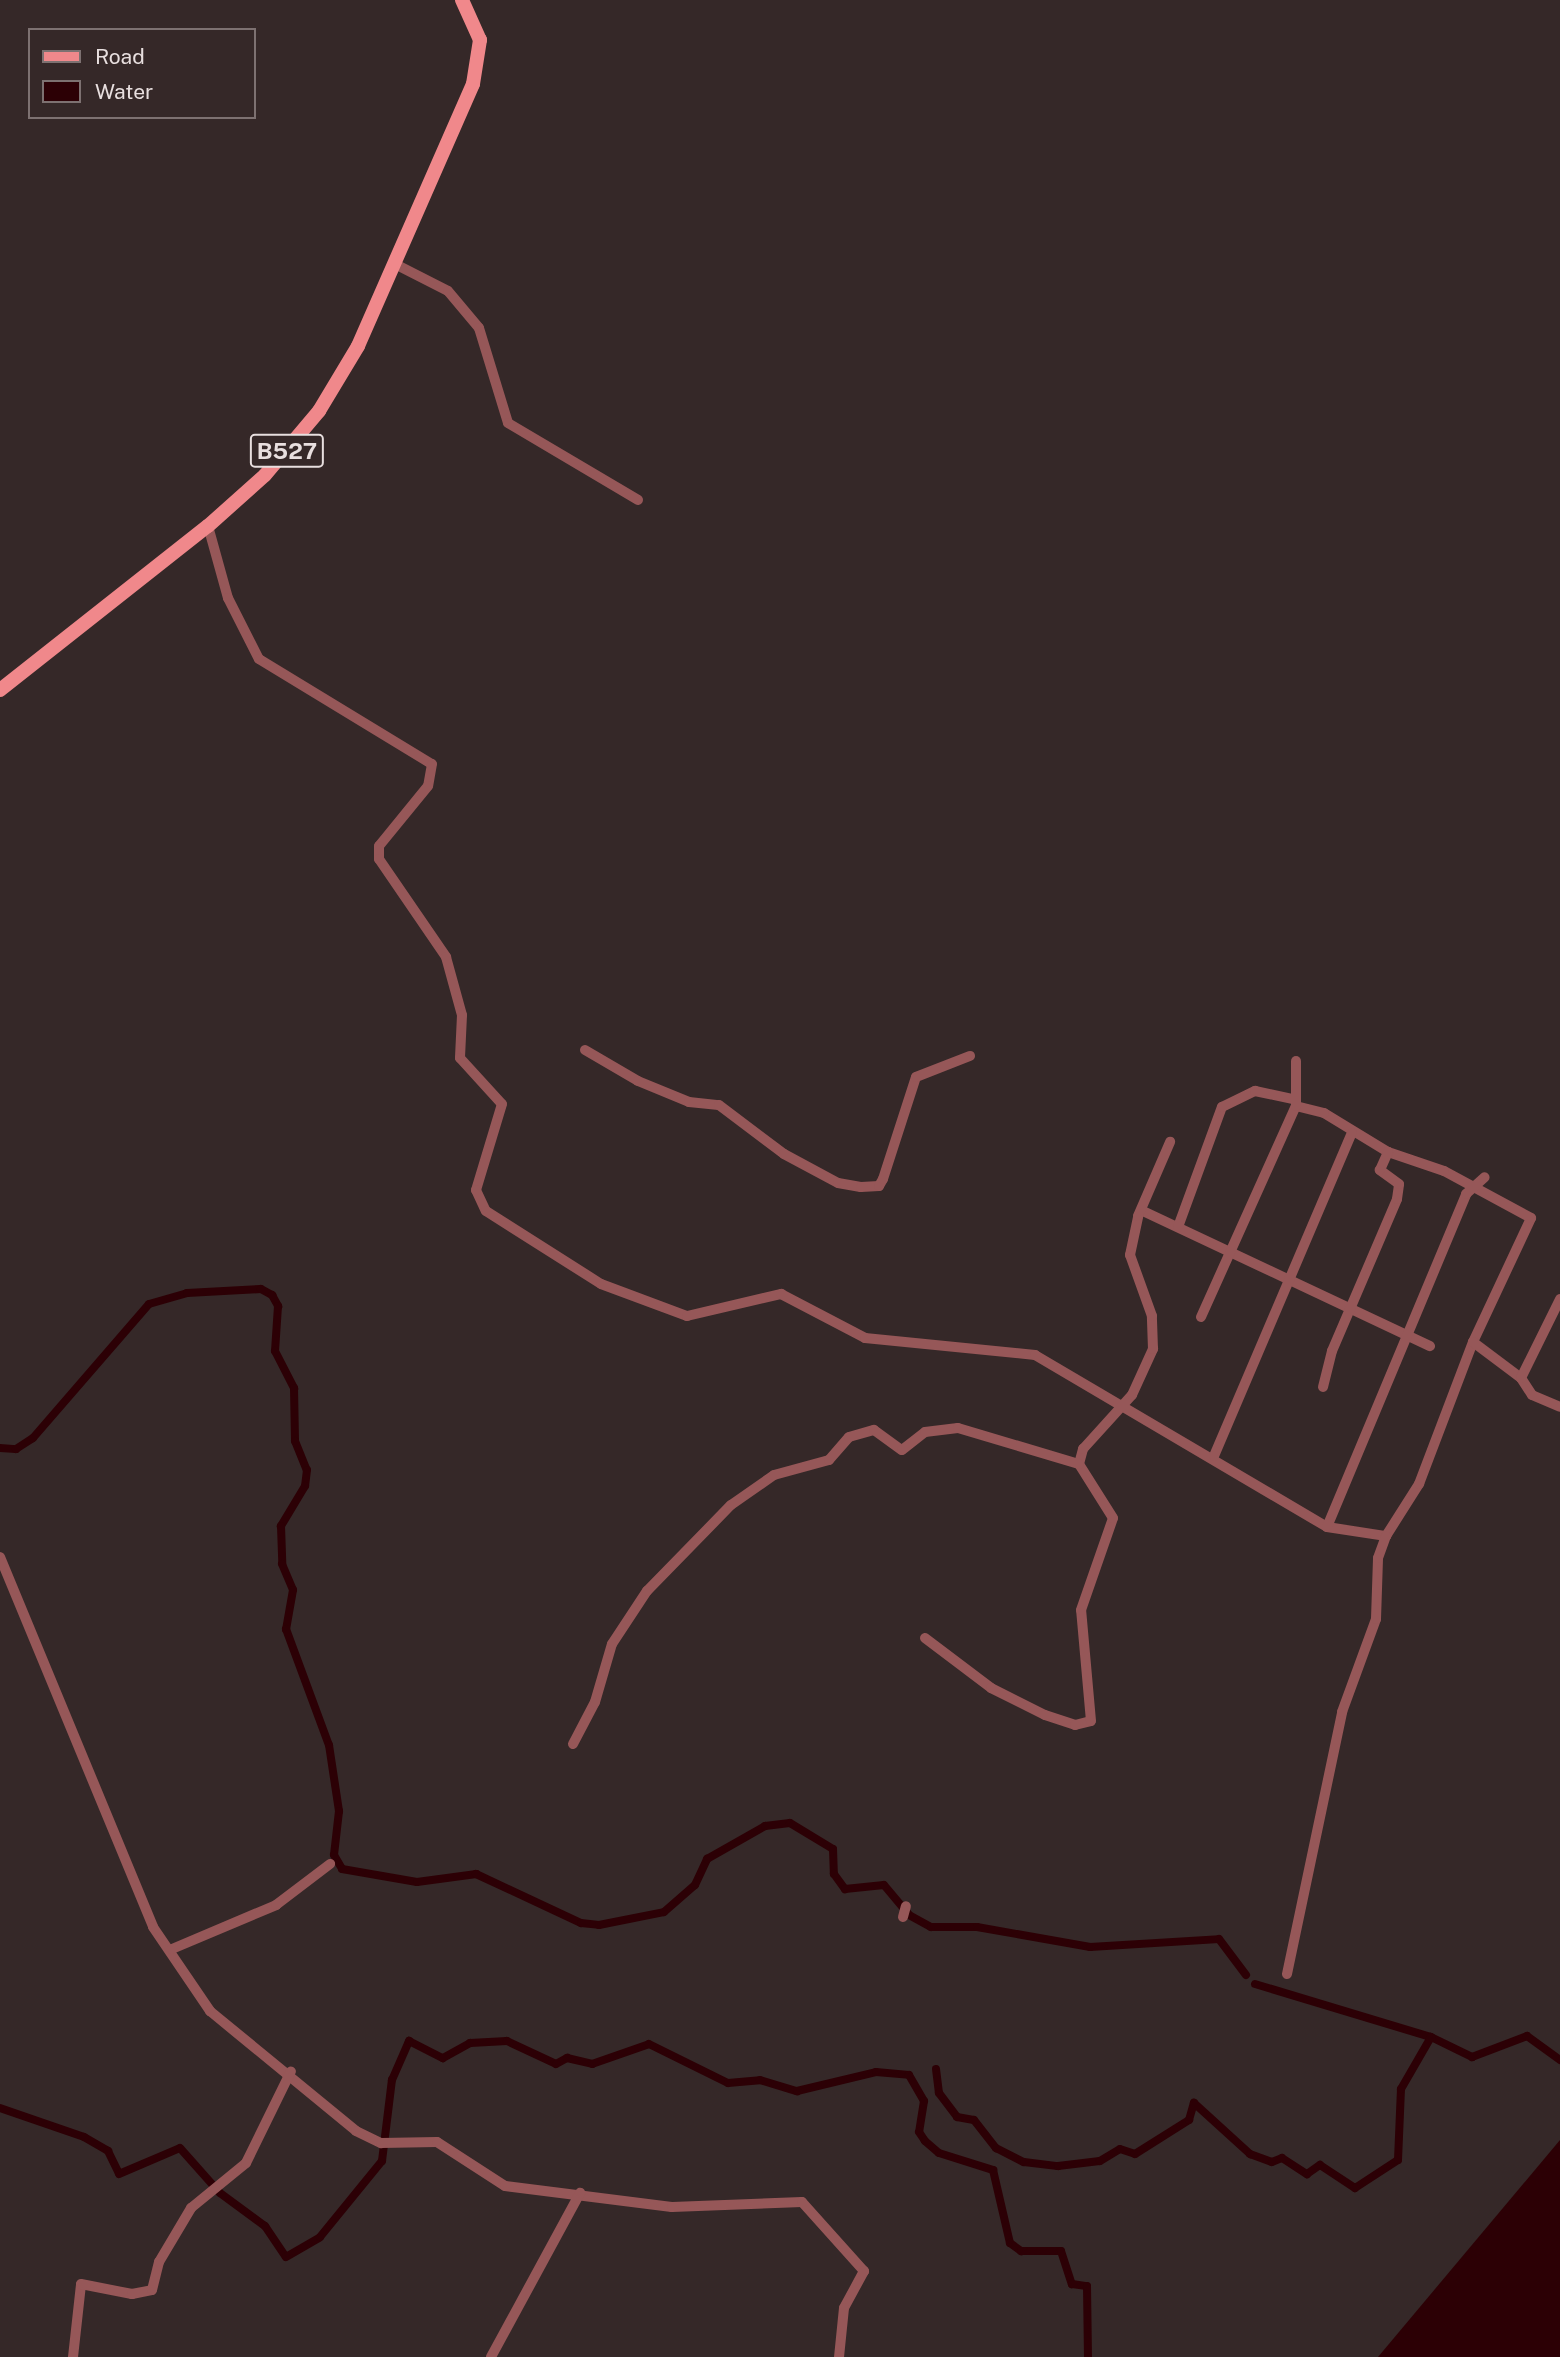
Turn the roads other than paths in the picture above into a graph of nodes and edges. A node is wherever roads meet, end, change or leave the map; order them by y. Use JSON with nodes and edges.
{"nodes":[{"id":1,"x":462,"y":0,"type":"edge"},
{"id":2,"x":395,"y":264,"type":"junction"},
{"id":3,"x":638,"y":500,"type":"dead end"},
{"id":4,"x":208,"y":526,"type":"junction"},
{"id":5,"x":0,"y":690,"type":"edge"},
{"id":6,"x":585,"y":1050,"type":"dead end"},
{"id":7,"x":970,"y":1056,"type":"dead end"},
{"id":8,"x":1296,"y":1061,"type":"dead end"},
{"id":9,"x":1295,"y":1102,"type":"junction"},
{"id":10,"x":1352,"y":1133,"type":"junction"},
{"id":11,"x":1170,"y":1142,"type":"dead end"},
{"id":12,"x":1388,"y":1152,"type":"junction"},
{"id":13,"x":1485,"y":1177,"type":"dead end"},
{"id":14,"x":1472,"y":1186,"type":"junction"},
{"id":15,"x":1145,"y":1212,"type":"junction"},
{"id":16,"x":1178,"y":1227,"type":"junction"},
{"id":17,"x":1231,"y":1253,"type":"junction"},
{"id":18,"x":1289,"y":1282,"type":"junction"},
{"id":19,"x":1560,"y":1299,"type":"edge"},
{"id":20,"x":1354,"y":1308,"type":"junction"},
{"id":21,"x":1202,"y":1317,"type":"dead end"},
{"id":22,"x":1408,"y":1337,"type":"junction"},
{"id":23,"x":1473,"y":1342,"type":"junction"},
{"id":24,"x":1430,"y":1346,"type":"dead end"},
{"id":25,"x":1521,"y":1378,"type":"junction"},
{"id":26,"x":1323,"y":1387,"type":"dead end"},
{"id":27,"x":1119,"y":1406,"type":"junction"},
{"id":28,"x":1560,"y":1407,"type":"edge"},
{"id":29,"x":1214,"y":1456,"type":"junction"},
{"id":30,"x":1079,"y":1464,"type":"junction"},
{"id":31,"x":1327,"y":1527,"type":"junction"},
{"id":32,"x":1385,"y":1536,"type":"junction"},
{"id":33,"x":0,"y":1557,"type":"edge"},
{"id":34,"x":925,"y":1638,"type":"dead end"},
{"id":35,"x":573,"y":1744,"type":"dead end"},
{"id":36,"x":330,"y":1864,"type":"dead end"},
{"id":37,"x":172,"y":1949,"type":"junction"},
{"id":38,"x":1287,"y":1975,"type":"dead end"},
{"id":39,"x":291,"y":2071,"type":"junction"},
{"id":40,"x":580,"y":2193,"type":"junction"},
{"id":41,"x":73,"y":2357,"type":"edge"},
{"id":42,"x":491,"y":2357,"type":"edge"},
{"id":43,"x":839,"y":2357,"type":"edge"}],
"edges":[{"from":1,"to":2,"type":"main road","number":"B527"},
{"from":2,"to":3,"type":"street"},
{"from":2,"to":4,"type":"main road","number":"B527"},
{"from":4,"to":5,"type":"main road","number":"B527"},
{"from":4,"to":27,"type":"street"},
{"from":6,"to":7,"type":"street"},
{"from":8,"to":9,"type":"street"},
{"from":9,"to":10,"type":"street"},
{"from":9,"to":16,"type":"street"},
{"from":9,"to":17,"type":"street"},
{"from":10,"to":12,"type":"street"},
{"from":10,"to":18,"type":"street"},
{"from":11,"to":15,"type":"street"},
{"from":12,"to":14,"type":"street"},
{"from":12,"to":20,"type":"street"},
{"from":13,"to":14,"type":"street"},
{"from":14,"to":22,"type":"street"},
{"from":14,"to":23,"type":"street"},
{"from":15,"to":16,"type":"street"},
{"from":15,"to":27,"type":"street"},
{"from":16,"to":17,"type":"street"},
{"from":17,"to":18,"type":"street"},
{"from":17,"to":21,"type":"street"},
{"from":18,"to":20,"type":"street"},
{"from":18,"to":29,"type":"street"},
{"from":19,"to":25,"type":"street"},
{"from":20,"to":22,"type":"street"},
{"from":20,"to":26,"type":"street"},
{"from":22,"to":24,"type":"street"},
{"from":22,"to":31,"type":"street"},
{"from":23,"to":25,"type":"street"},
{"from":23,"to":32,"type":"street"},
{"from":25,"to":28,"type":"street"},
{"from":27,"to":29,"type":"street"},
{"from":27,"to":30,"type":"street"},
{"from":29,"to":31,"type":"street"},
{"from":30,"to":34,"type":"street"},
{"from":30,"to":35,"type":"street"},
{"from":31,"to":32,"type":"street"},
{"from":32,"to":38,"type":"street"},
{"from":33,"to":37,"type":"street"},
{"from":36,"to":37,"type":"street"},
{"from":37,"to":39,"type":"street"},
{"from":39,"to":40,"type":"street"},
{"from":39,"to":41,"type":"street"},
{"from":40,"to":42,"type":"street"},
{"from":40,"to":43,"type":"street"}]}
